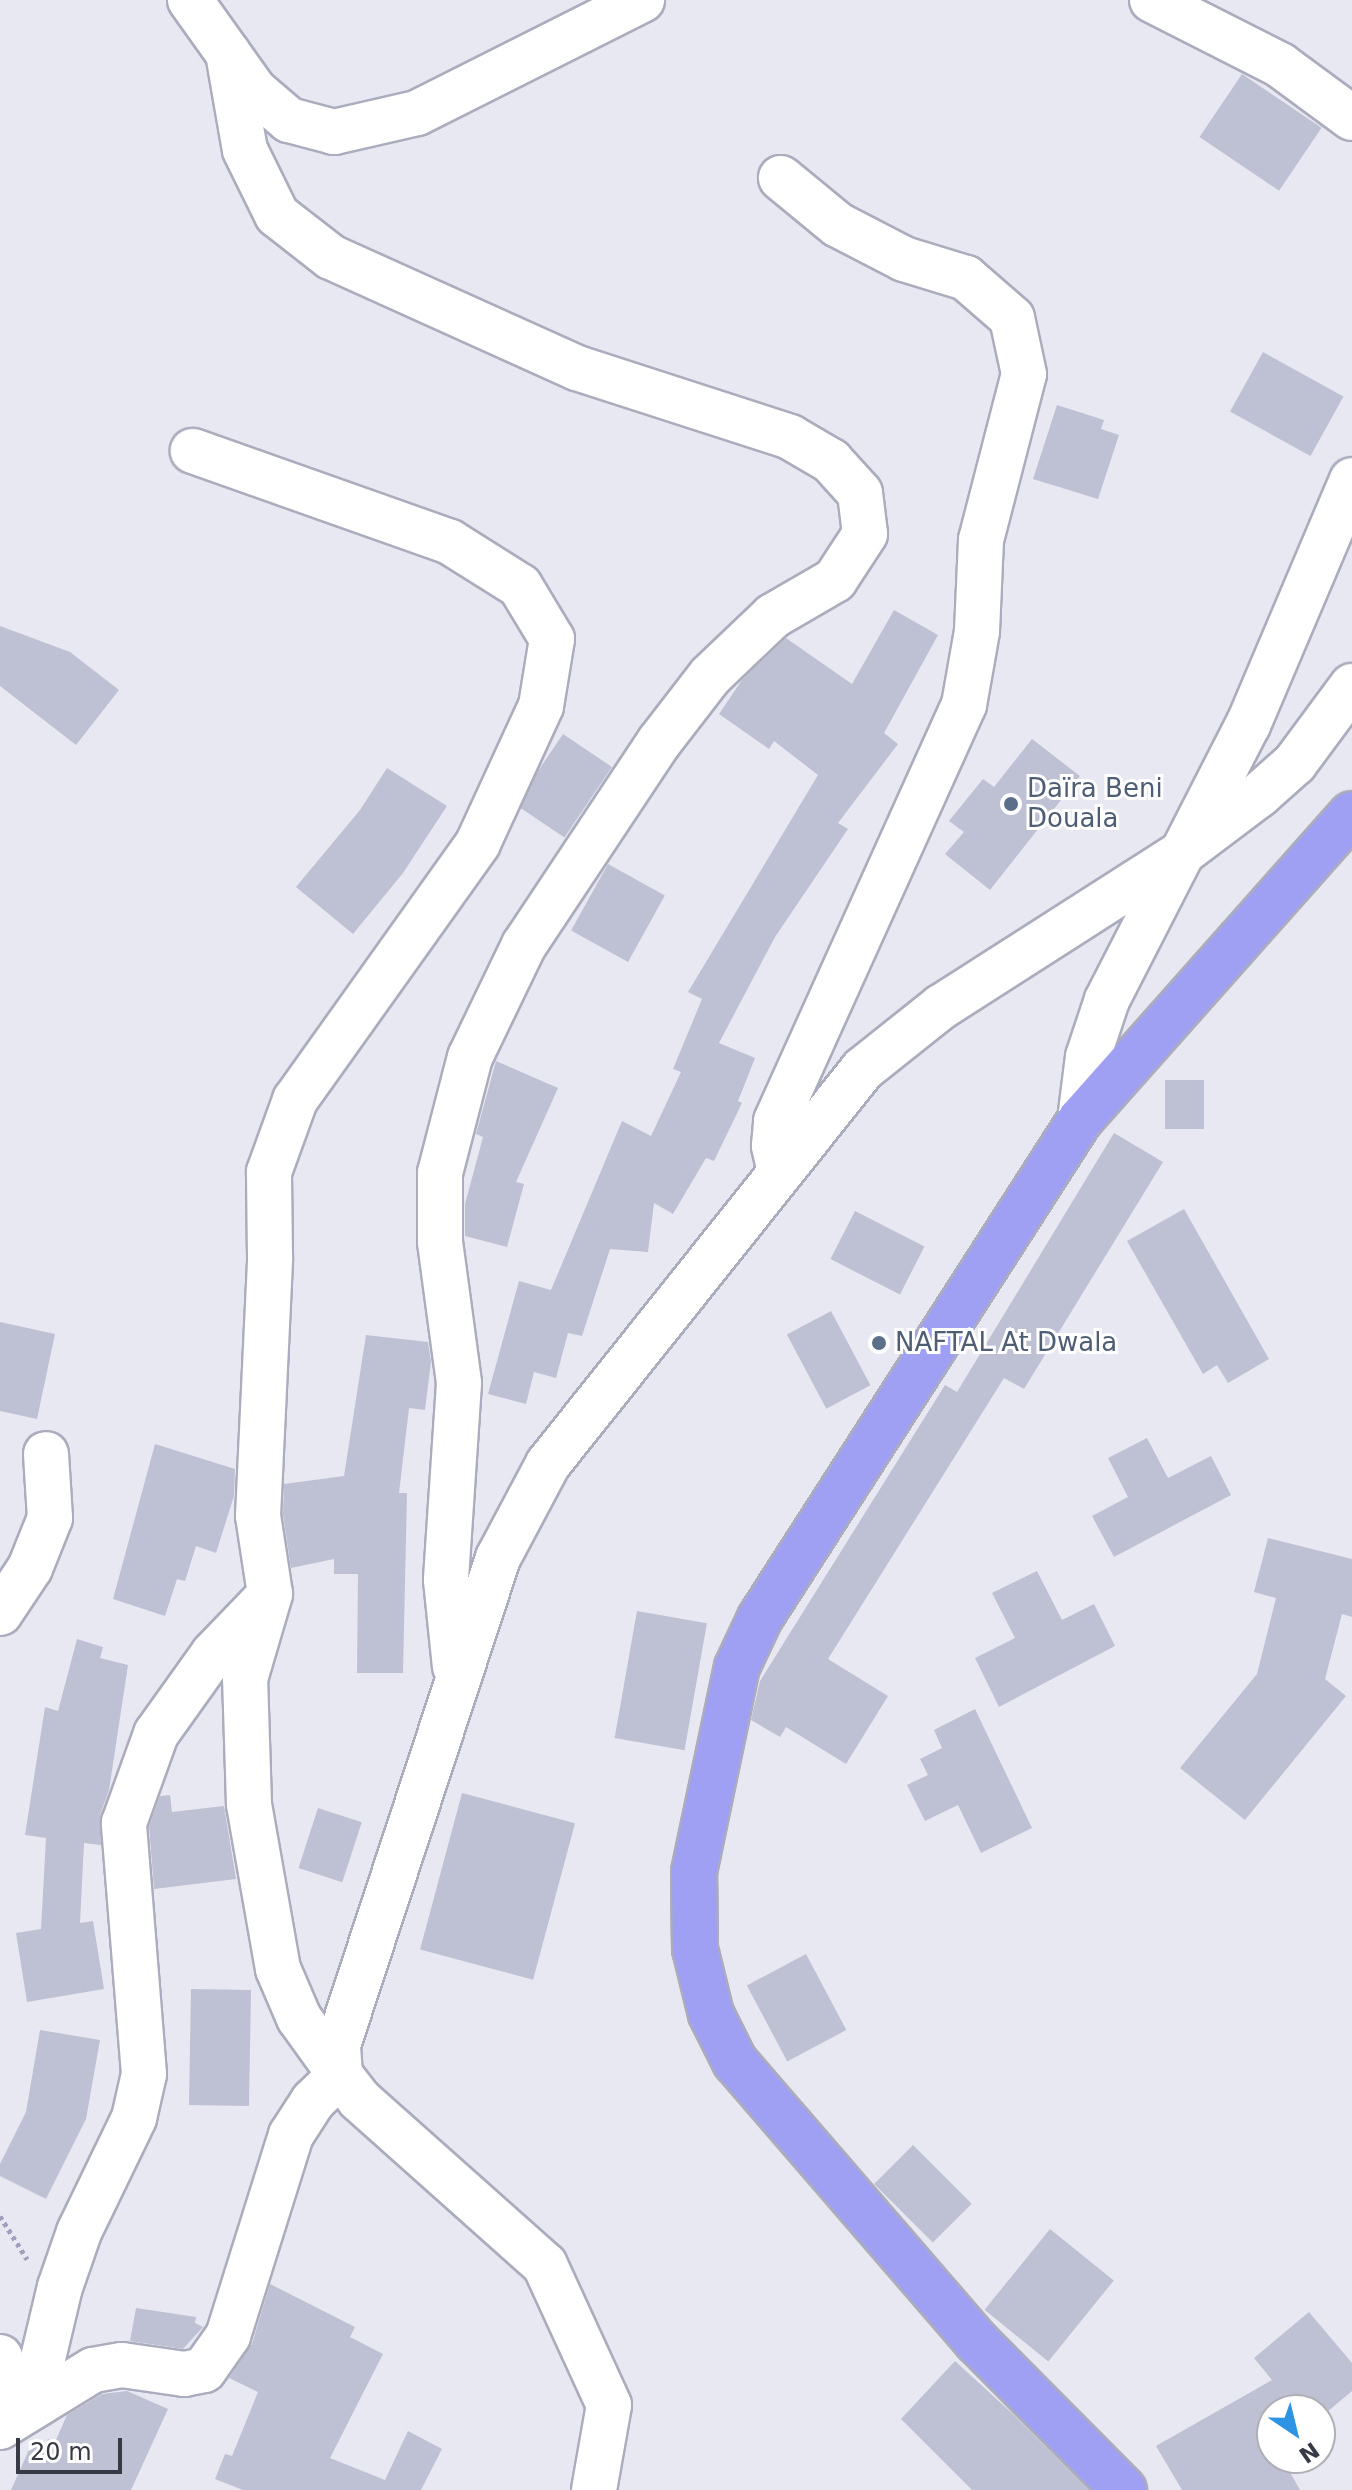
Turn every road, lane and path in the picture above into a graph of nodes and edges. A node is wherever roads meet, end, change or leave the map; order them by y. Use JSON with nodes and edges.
{"nodes":[{"id":1,"x":190,"y":0,"type":"edge"},
{"id":2,"x":642,"y":0,"type":"edge"},
{"id":3,"x":1152,"y":0,"type":"edge"},
{"id":4,"x":228,"y":53,"type":"junction"},
{"id":5,"x":1352,"y":118,"type":"edge"},
{"id":6,"x":781,"y":178,"type":"dead end"},
{"id":7,"x":193,"y":451,"type":"dead end"},
{"id":8,"x":1352,"y":480,"type":"edge"},
{"id":9,"x":1352,"y":686,"type":"edge"},
{"id":10,"x":1352,"y":814,"type":"edge"},
{"id":11,"x":1182,"y":853,"type":"junction"},
{"id":12,"x":1080,"y":1120,"type":"junction"},
{"id":13,"x":780,"y":1172,"type":"junction"},
{"id":14,"x":46,"y":1454,"type":"dead end"},
{"id":15,"x":270,"y":1594,"type":"junction"},
{"id":16,"x":0,"y":1613,"type":"edge"},
{"id":17,"x":456,"y":1685,"type":"junction"},
{"id":18,"x":340,"y":2075,"type":"junction"},
{"id":19,"x":0,"y":2216,"type":"edge"},
{"id":20,"x":32,"y":2269,"type":"dead end"},
{"id":21,"x":0,"y":2357,"type":"edge"},
{"id":22,"x":0,"y":2415,"type":"edge"},
{"id":23,"x":0,"y":2427,"type":"edge"},
{"id":24,"x":594,"y":2490,"type":"edge"},
{"id":25,"x":1124,"y":2490,"type":"edge"}],
"edges":[{"from":1,"to":4,"type":"street"},
{"from":2,"to":4,"type":"street"},
{"from":3,"to":5,"type":"street"},
{"from":4,"to":17,"type":"street"},
{"from":6,"to":13,"type":"street"},
{"from":7,"to":15,"type":"street"},
{"from":8,"to":11,"type":"street"},
{"from":9,"to":11,"type":"street"},
{"from":10,"to":12,"type":"main road"},
{"from":11,"to":12,"type":"street"},
{"from":11,"to":13,"type":"street"},
{"from":12,"to":25,"type":"main road"},
{"from":13,"to":17,"type":"street"},
{"from":14,"to":16,"type":"street"},
{"from":15,"to":18,"type":"street"},
{"from":15,"to":23,"type":"street"},
{"from":17,"to":18,"type":"street"},
{"from":18,"to":23,"type":"street"},
{"from":18,"to":24,"type":"street"},
{"from":19,"to":20,"type":"path"},
{"from":21,"to":22,"type":"street"}]}
